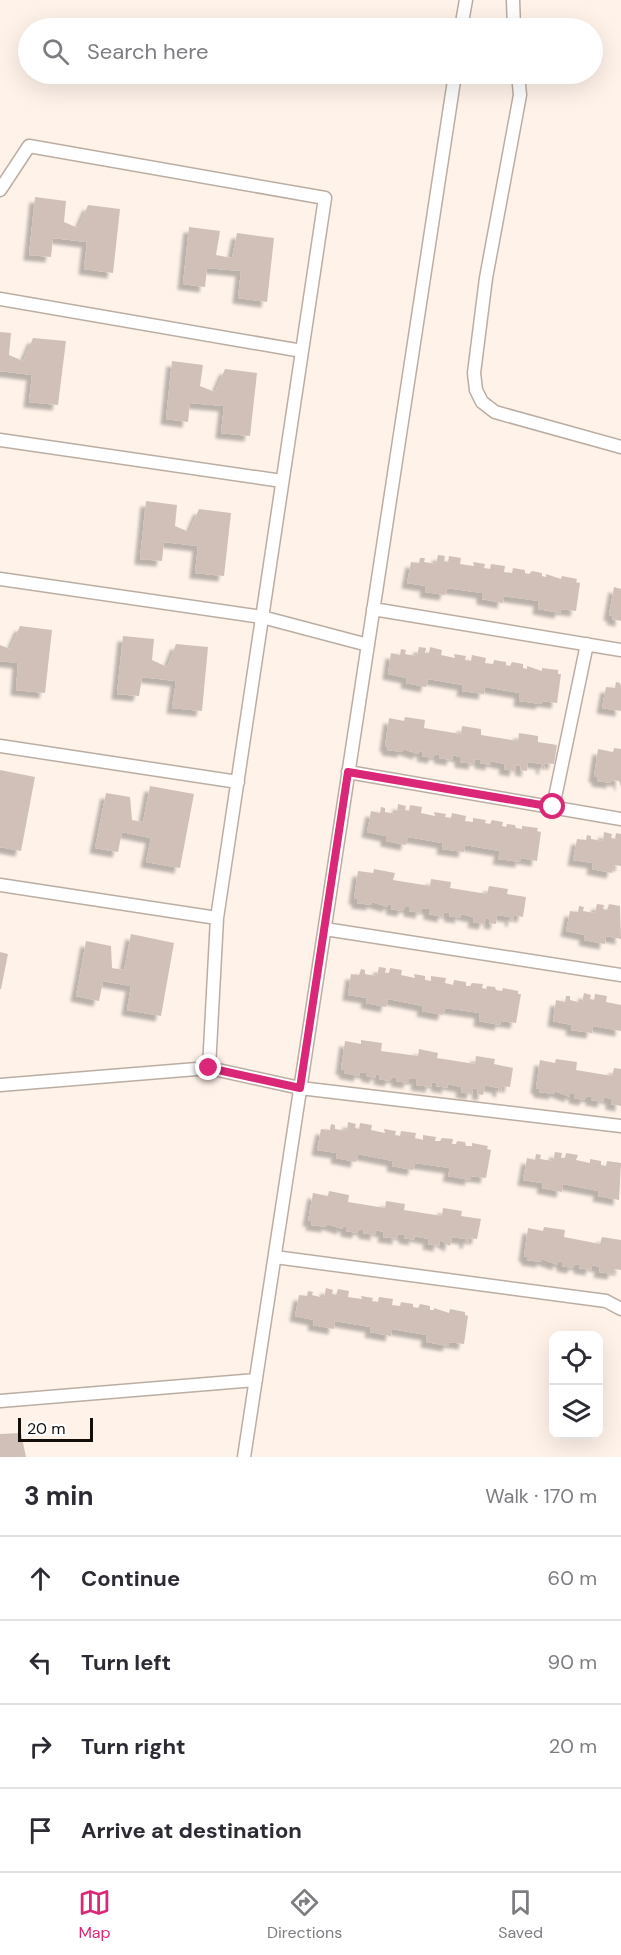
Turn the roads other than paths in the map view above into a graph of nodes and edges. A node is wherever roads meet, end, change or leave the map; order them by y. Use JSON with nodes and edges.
{"nodes":[{"id":1,"x":466,"y":0,"type":"edge"},
{"id":2,"x":513,"y":0,"type":"edge"},
{"id":3,"x":463,"y":18,"type":"edge"},
{"id":4,"x":514,"y":18,"type":"edge"},
{"id":5,"x":453,"y":84,"type":"edge"},
{"id":6,"x":519,"y":84,"type":"edge"},
{"id":7,"x":0,"y":190,"type":"edge"},
{"id":8,"x":0,"y":299,"type":"edge"},
{"id":9,"x":302,"y":351,"type":"junction"},
{"id":10,"x":0,"y":440,"type":"edge"},
{"id":11,"x":621,"y":447,"type":"edge"},
{"id":12,"x":282,"y":481,"type":"junction"},
{"id":13,"x":0,"y":579,"type":"edge"},
{"id":14,"x":373,"y":609,"type":"junction"},
{"id":15,"x":262,"y":617,"type":"junction"},
{"id":16,"x":587,"y":644,"type":"junction"},
{"id":17,"x":368,"y":645,"type":"junction"},
{"id":18,"x":621,"y":650,"type":"edge"},
{"id":19,"x":0,"y":746,"type":"edge"},
{"id":20,"x":348,"y":772,"type":"junction"},
{"id":21,"x":238,"y":782,"type":"junction"},
{"id":22,"x":553,"y":807,"type":"junction"},
{"id":23,"x":621,"y":819,"type":"edge"},
{"id":24,"x":0,"y":885,"type":"edge"},
{"id":25,"x":217,"y":918,"type":"junction"},
{"id":26,"x":325,"y":929,"type":"junction"},
{"id":27,"x":621,"y":975,"type":"edge"},
{"id":28,"x":209,"y":1068,"type":"junction"},
{"id":29,"x":0,"y":1085,"type":"edge"},
{"id":30,"x":300,"y":1088,"type":"junction"},
{"id":31,"x":621,"y":1126,"type":"edge"},
{"id":32,"x":275,"y":1257,"type":"junction"},
{"id":33,"x":621,"y":1309,"type":"edge"},
{"id":34,"x":256,"y":1380,"type":"junction"},
{"id":35,"x":0,"y":1401,"type":"edge"},
{"id":36,"x":244,"y":1457,"type":"edge"}],
"edges":[{"from":1,"to":3,"type":"lane"},
{"from":2,"to":4,"type":"lane"},
{"from":5,"to":14,"type":"lane"},
{"from":6,"to":11,"type":"lane"},
{"from":7,"to":9,"type":"lane"},
{"from":8,"to":9,"type":"lane"},
{"from":9,"to":12,"type":"lane"},
{"from":10,"to":12,"type":"lane"},
{"from":12,"to":15,"type":"lane"},
{"from":13,"to":15,"type":"lane"},
{"from":14,"to":16,"type":"lane"},
{"from":14,"to":17,"type":"lane"},
{"from":15,"to":17,"type":"lane"},
{"from":15,"to":21,"type":"lane"},
{"from":16,"to":18,"type":"lane"},
{"from":16,"to":22,"type":"lane"},
{"from":17,"to":20,"type":"lane"},
{"from":19,"to":21,"type":"lane"},
{"from":20,"to":22,"type":"lane"},
{"from":20,"to":26,"type":"lane"},
{"from":21,"to":25,"type":"lane"},
{"from":22,"to":23,"type":"lane"},
{"from":24,"to":25,"type":"lane"},
{"from":25,"to":28,"type":"lane"},
{"from":26,"to":27,"type":"lane"},
{"from":26,"to":30,"type":"lane"},
{"from":28,"to":29,"type":"lane"},
{"from":28,"to":30,"type":"lane"},
{"from":30,"to":31,"type":"lane"},
{"from":30,"to":32,"type":"lane"},
{"from":32,"to":33,"type":"lane"},
{"from":32,"to":34,"type":"lane"},
{"from":34,"to":35,"type":"lane"},
{"from":34,"to":36,"type":"lane"}]}
